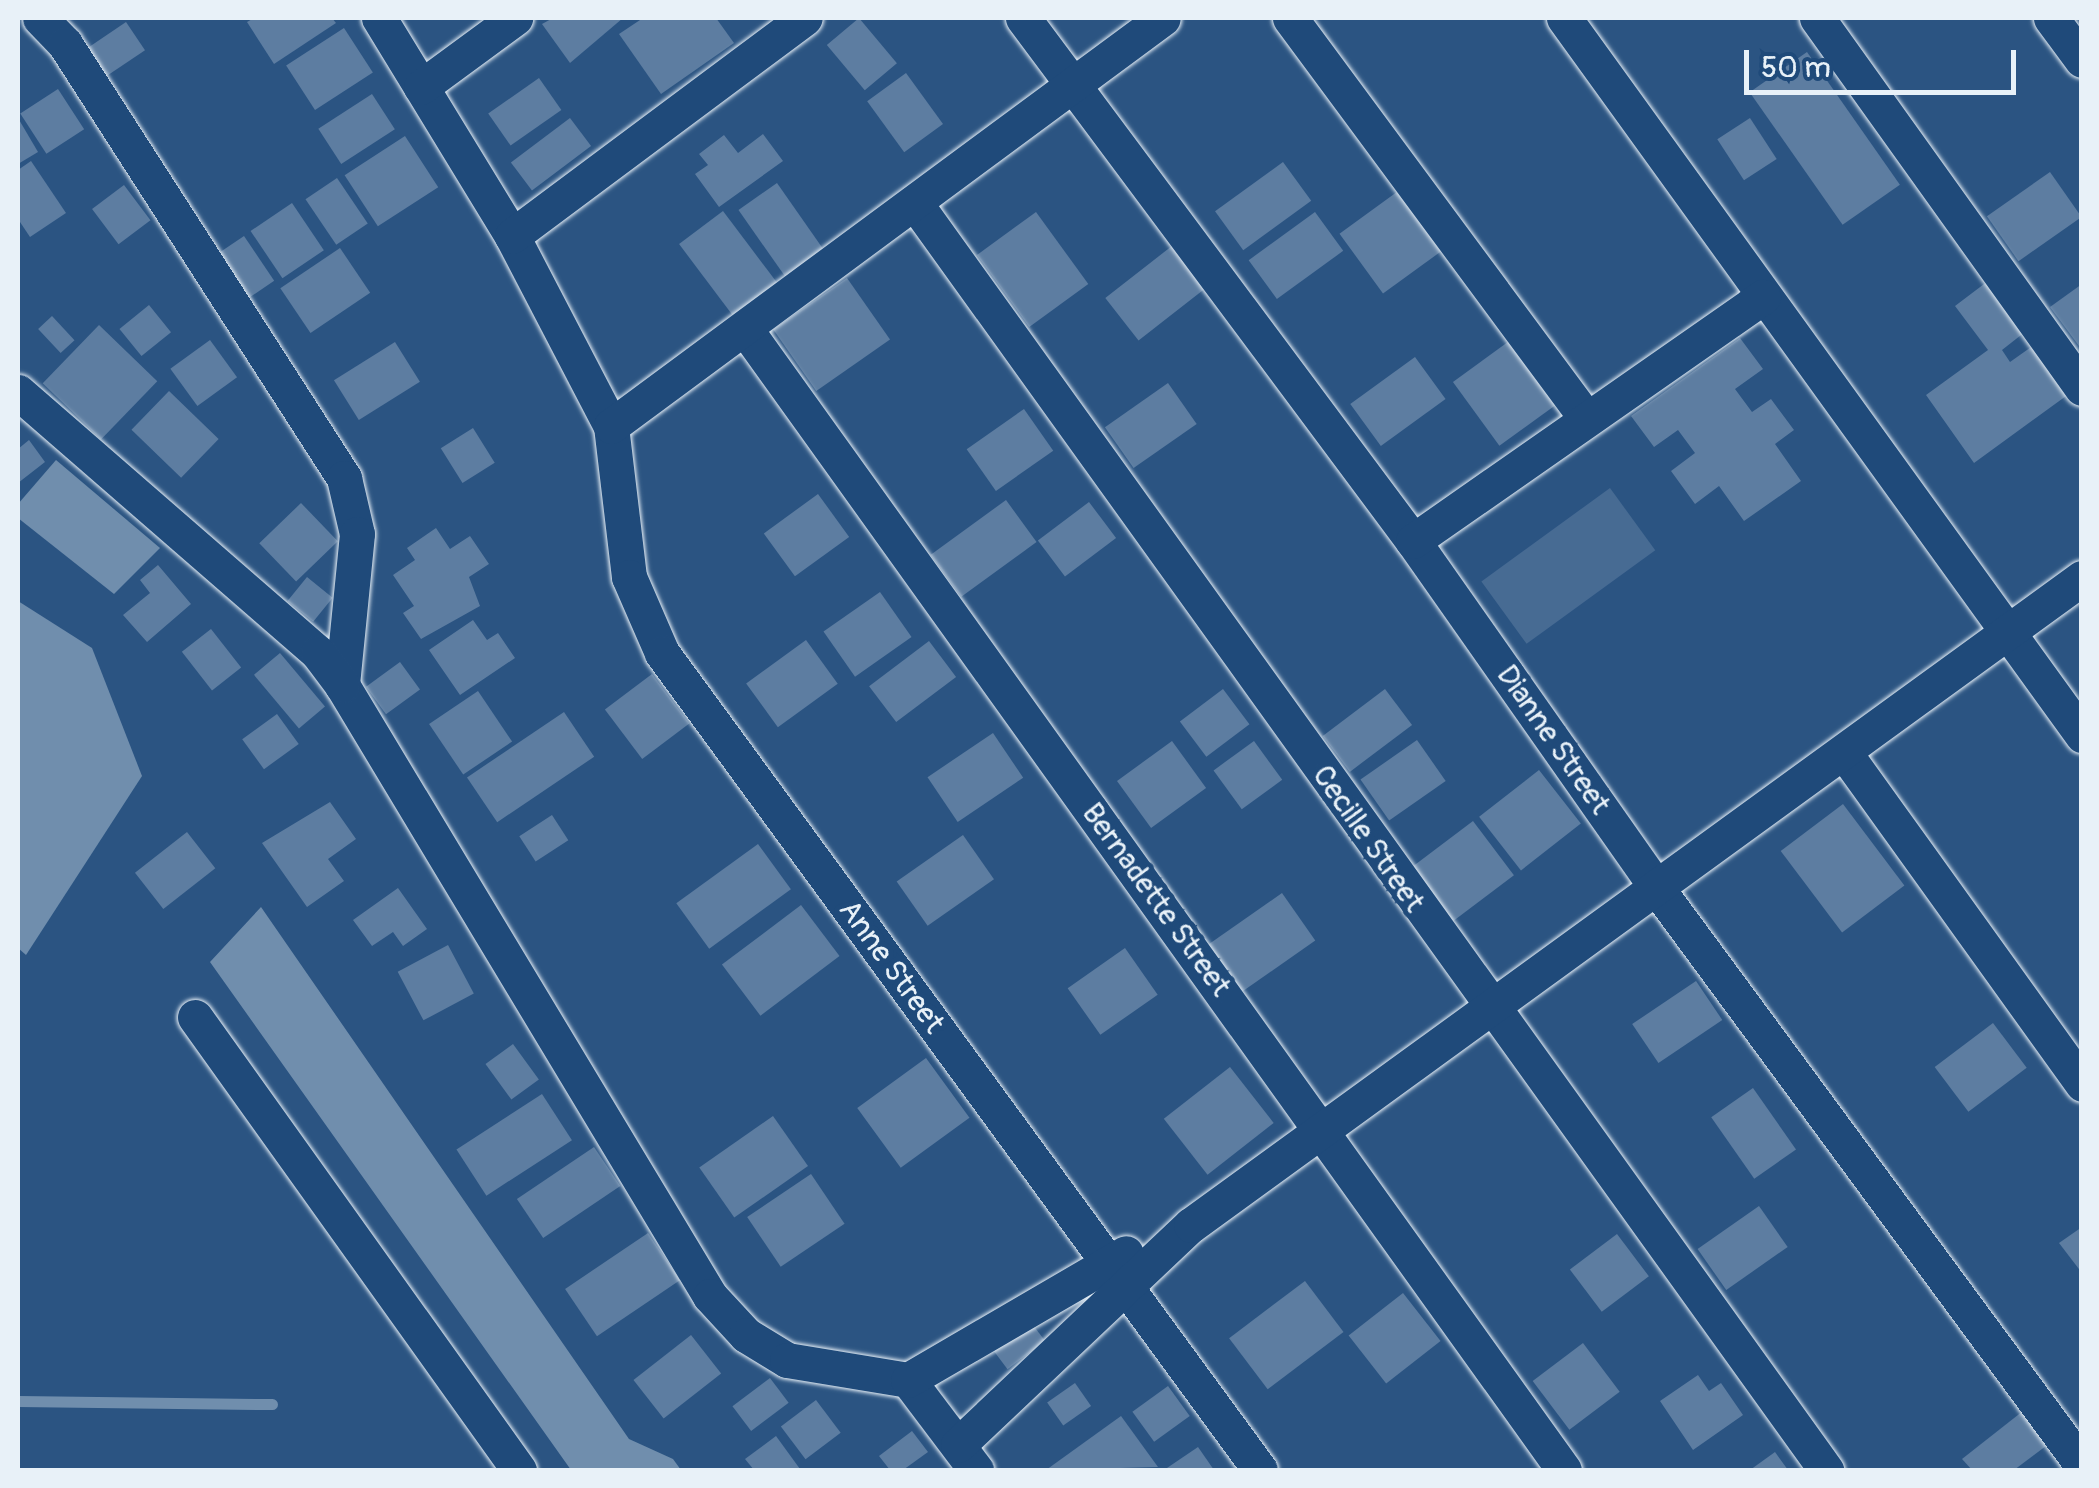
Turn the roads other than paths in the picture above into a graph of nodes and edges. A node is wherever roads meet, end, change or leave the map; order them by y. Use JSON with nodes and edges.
{"nodes":[{"id":1,"x":40,"y":18,"type":"edge"},
{"id":2,"x":379,"y":18,"type":"edge"},
{"id":3,"x":514,"y":18,"type":"edge"},
{"id":4,"x":805,"y":18,"type":"edge"},
{"id":5,"x":1023,"y":18,"type":"edge"},
{"id":6,"x":1163,"y":18,"type":"edge"},
{"id":7,"x":1290,"y":18,"type":"edge"},
{"id":8,"x":1564,"y":18,"type":"edge"},
{"id":9,"x":1817,"y":18,"type":"edge"},
{"id":10,"x":2051,"y":18,"type":"edge"},
{"id":11,"x":2082,"y":60,"type":"edge"},
{"id":12,"x":1072,"y":86,"type":"junction"},
{"id":13,"x":422,"y":87,"type":"junction"},
{"id":14,"x":915,"y":203,"type":"junction"},
{"id":15,"x":512,"y":236,"type":"junction"},
{"id":16,"x":1763,"y":297,"type":"junction"},
{"id":17,"x":746,"y":330,"type":"junction"},
{"id":18,"x":2082,"y":388,"type":"edge"},
{"id":19,"x":18,"y":392,"type":"edge"},
{"id":20,"x":1585,"y":417,"type":"junction"},
{"id":21,"x":611,"y":426,"type":"junction"},
{"id":22,"x":1413,"y":541,"type":"junction"},
{"id":23,"x":2082,"y":578,"type":"edge"},
{"id":24,"x":2006,"y":635,"type":"junction"},
{"id":25,"x":342,"y":685,"type":"junction"},
{"id":26,"x":2082,"y":735,"type":"edge"},
{"id":27,"x":1846,"y":755,"type":"junction"},
{"id":28,"x":1656,"y":886,"type":"junction"},
{"id":29,"x":1488,"y":1007,"type":"junction"},
{"id":30,"x":195,"y":1018,"type":"dead end"},
{"id":31,"x":2082,"y":1084,"type":"edge"},
{"id":32,"x":1324,"y":1132,"type":"junction"},
{"id":33,"x":1117,"y":1275,"type":"junction"},
{"id":34,"x":908,"y":1380,"type":"junction"},
{"id":35,"x":966,"y":1458,"type":"edge"},
{"id":36,"x":2082,"y":1465,"type":"edge"},
{"id":37,"x":520,"y":1470,"type":"edge"},
{"id":38,"x":1260,"y":1470,"type":"edge"},
{"id":39,"x":1564,"y":1470,"type":"edge"},
{"id":40,"x":1826,"y":1470,"type":"edge"}],
"edges":[{"from":1,"to":25,"type":"street"},
{"from":2,"to":13,"type":"street"},
{"from":3,"to":13,"type":"street"},
{"from":4,"to":15,"type":"street"},
{"from":5,"to":12,"type":"street","name":"Dianne Street"},
{"from":6,"to":12,"type":"street"},
{"from":7,"to":20,"type":"street"},
{"from":8,"to":16,"type":"street"},
{"from":9,"to":18,"type":"street"},
{"from":10,"to":11,"type":"street"},
{"from":12,"to":14,"type":"street"},
{"from":12,"to":22,"type":"street","name":"Dianne Street"},
{"from":13,"to":15,"type":"street"},
{"from":14,"to":17,"type":"street"},
{"from":14,"to":29,"type":"street","name":"Cecille Street"},
{"from":15,"to":21,"type":"street"},
{"from":16,"to":20,"type":"street"},
{"from":16,"to":24,"type":"street"},
{"from":17,"to":21,"type":"street"},
{"from":17,"to":32,"type":"street","name":"Bernadette Street"},
{"from":19,"to":25,"type":"street"},
{"from":20,"to":22,"type":"street"},
{"from":21,"to":33,"type":"street","name":"Anne Street"},
{"from":22,"to":28,"type":"street","name":"Dianne Street"},
{"from":23,"to":24,"type":"street"},
{"from":24,"to":26,"type":"street"},
{"from":24,"to":27,"type":"street"},
{"from":25,"to":34,"type":"street"},
{"from":27,"to":28,"type":"street"},
{"from":27,"to":31,"type":"street"},
{"from":28,"to":29,"type":"street"},
{"from":28,"to":36,"type":"street","name":"Dianne Street"},
{"from":29,"to":32,"type":"street"},
{"from":29,"to":40,"type":"street","name":"Cecille Street"},
{"from":30,"to":37,"type":"street"},
{"from":32,"to":33,"type":"street"},
{"from":32,"to":39,"type":"street","name":"Bernadette Street"},
{"from":33,"to":34,"type":"street"},
{"from":33,"to":35,"type":"street"},
{"from":33,"to":38,"type":"street","name":"Anne Street"},
{"from":34,"to":35,"type":"street"}]}
